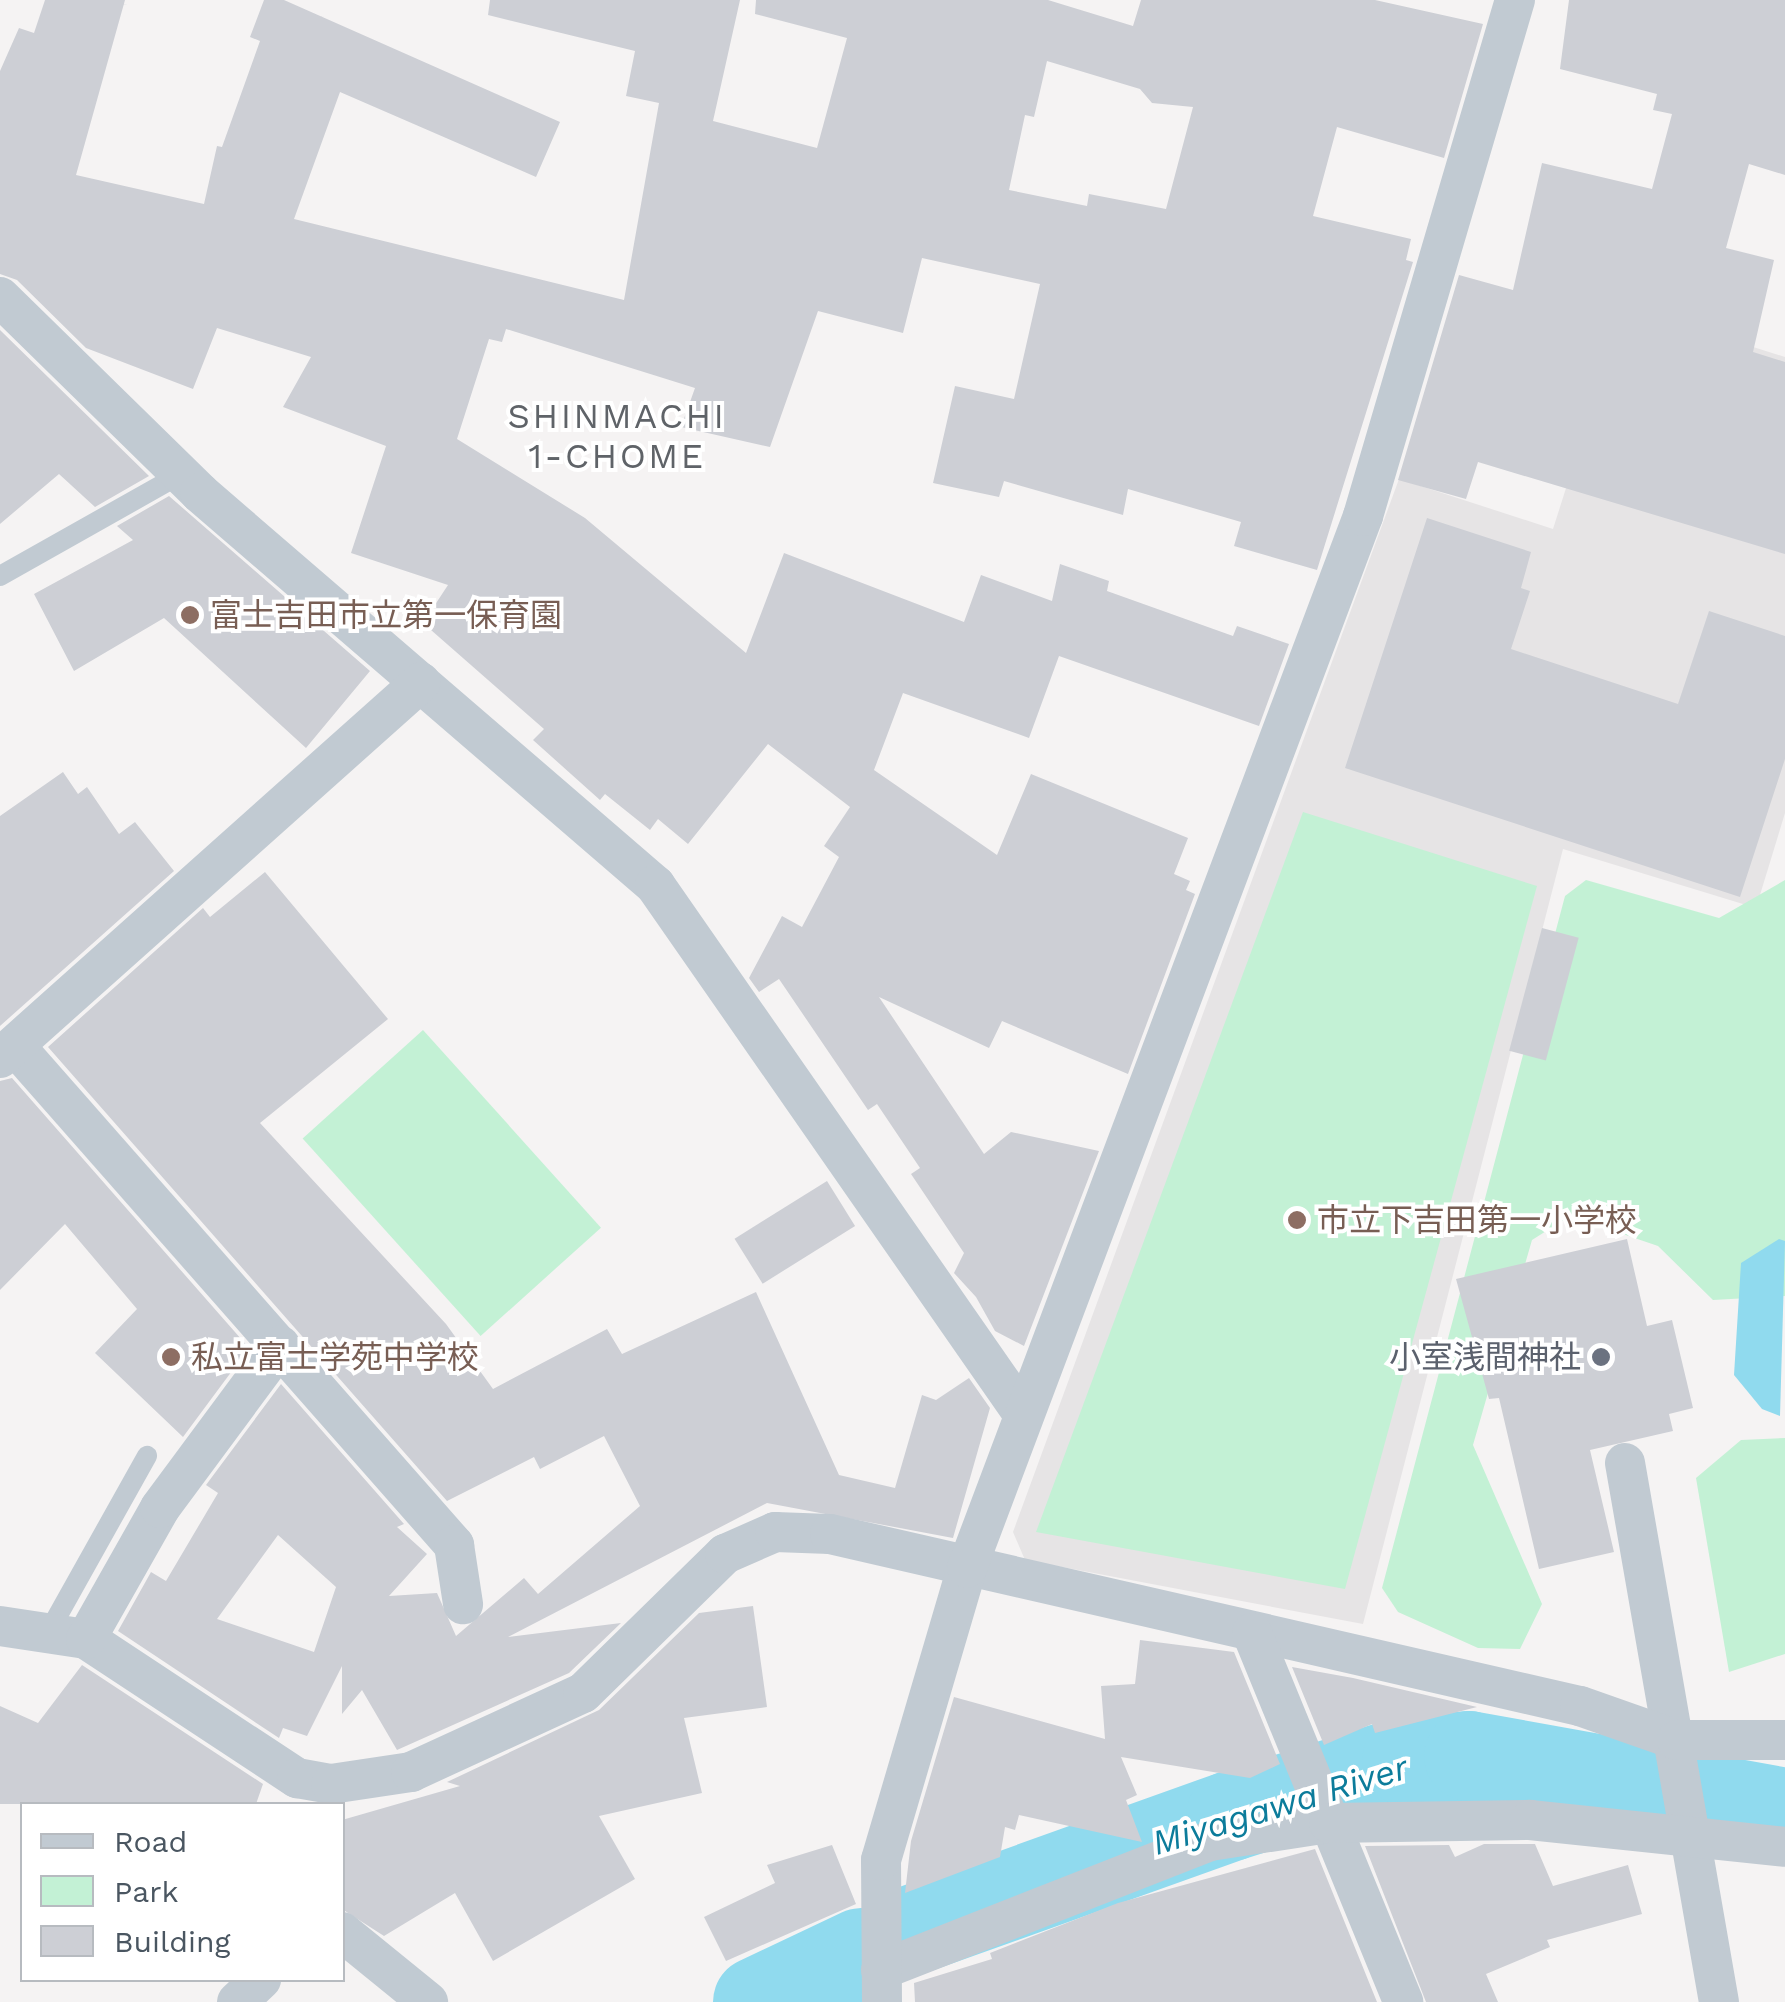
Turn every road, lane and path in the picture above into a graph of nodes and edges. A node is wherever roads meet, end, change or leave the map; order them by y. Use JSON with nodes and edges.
{"nodes":[{"id":1,"x":1515,"y":0,"type":"edge"},
{"id":2,"x":0,"y":296,"type":"edge"},
{"id":3,"x":181,"y":474,"type":"junction"},
{"id":4,"x":0,"y":576,"type":"edge"},
{"id":5,"x":421,"y":682,"type":"junction"},
{"id":6,"x":8,"y":1052,"type":"edge"},
{"id":7,"x":280,"y":1346,"type":"junction"},
{"id":8,"x":1021,"y":1411,"type":"junction"},
{"id":9,"x":147,"y":1456,"type":"dead end"},
{"id":10,"x":1625,"y":1463,"type":"dead end"},
{"id":11,"x":967,"y":1568,"type":"junction"},
{"id":12,"x":463,"y":1604,"type":"dead end"},
{"id":13,"x":0,"y":1626,"type":"edge"},
{"id":14,"x":1252,"y":1633,"type":"junction"},
{"id":15,"x":67,"y":1636,"type":"junction"},
{"id":16,"x":1677,"y":1740,"type":"junction"},
{"id":17,"x":1785,"y":1740,"type":"edge"},
{"id":18,"x":296,"y":1791,"type":"edge"},
{"id":19,"x":1329,"y":1822,"type":"junction"},
{"id":20,"x":1694,"y":1836,"type":"junction"},
{"id":21,"x":1785,"y":1847,"type":"edge"},
{"id":22,"x":345,"y":1934,"type":"edge"},
{"id":23,"x":259,"y":1982,"type":"edge"},
{"id":24,"x":881,"y":1986,"type":"edge"},
{"id":25,"x":237,"y":2002,"type":"edge"},
{"id":26,"x":428,"y":2002,"type":"edge"},
{"id":27,"x":1403,"y":2002,"type":"edge"},
{"id":28,"x":1720,"y":2002,"type":"edge"}],
"edges":[{"from":1,"to":8,"type":"street"},
{"from":2,"to":3,"type":"street"},
{"from":3,"to":4,"type":"lane"},
{"from":3,"to":5,"type":"street"},
{"from":5,"to":6,"type":"street"},
{"from":5,"to":8,"type":"street"},
{"from":6,"to":7,"type":"street"},
{"from":7,"to":12,"type":"street"},
{"from":7,"to":15,"type":"street"},
{"from":8,"to":11,"type":"street"},
{"from":9,"to":15,"type":"lane"},
{"from":10,"to":16,"type":"street"},
{"from":11,"to":14,"type":"street"},
{"from":11,"to":18,"type":"street"},
{"from":11,"to":24,"type":"street"},
{"from":13,"to":15,"type":"street"},
{"from":14,"to":16,"type":"street"},
{"from":14,"to":19,"type":"street"},
{"from":15,"to":18,"type":"street"},
{"from":16,"to":17,"type":"street"},
{"from":16,"to":20,"type":"street"},
{"from":19,"to":20,"type":"street"},
{"from":19,"to":24,"type":"street"},
{"from":19,"to":27,"type":"street"},
{"from":20,"to":21,"type":"street"},
{"from":20,"to":28,"type":"street"},
{"from":22,"to":26,"type":"street"},
{"from":23,"to":25,"type":"street"}]}
